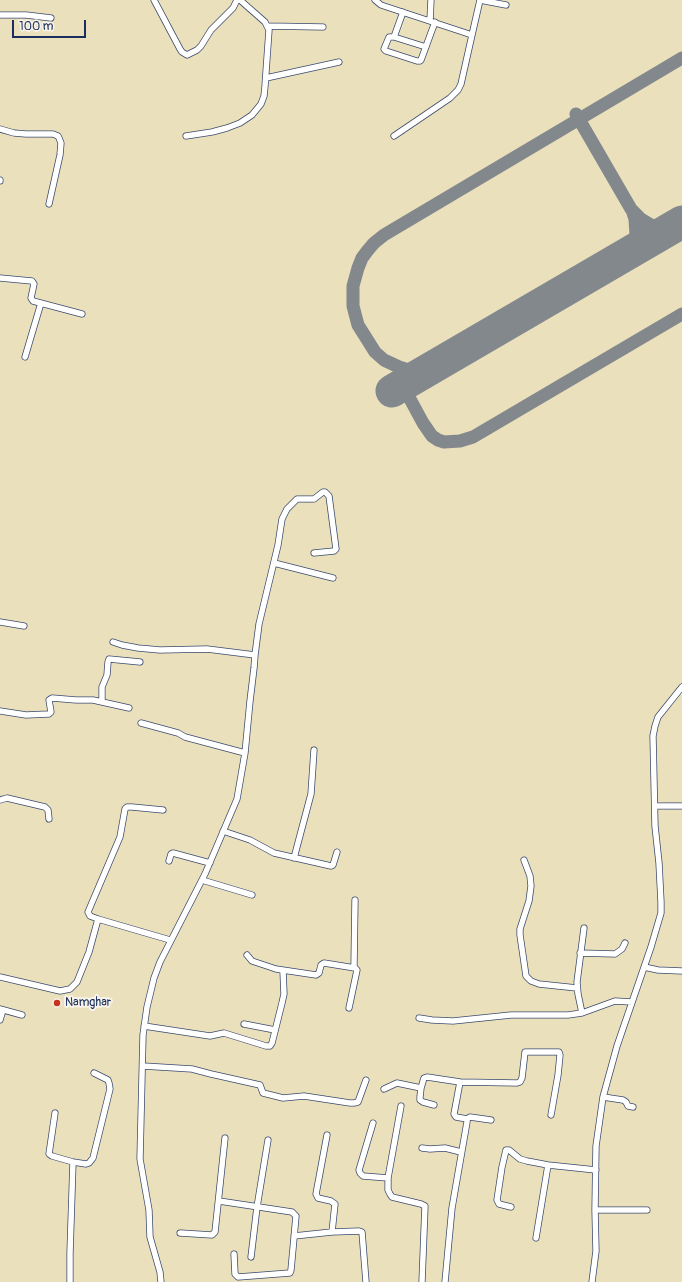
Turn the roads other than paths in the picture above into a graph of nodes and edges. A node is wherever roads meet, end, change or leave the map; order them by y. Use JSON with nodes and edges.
{"nodes":[{"id":1,"x":154,"y":0,"type":"edge"},
{"id":2,"x":238,"y":0,"type":"edge"},
{"id":3,"x":375,"y":0,"type":"edge"},
{"id":4,"x":431,"y":0,"type":"edge"},
{"id":5,"x":506,"y":5,"type":"dead end"},
{"id":6,"x":403,"y":12,"type":"junction"},
{"id":7,"x":0,"y":15,"type":"edge"},
{"id":8,"x":51,"y":18,"type":"dead end"},
{"id":9,"x":433,"y":22,"type":"junction"},
{"id":10,"x":267,"y":26,"type":"junction"},
{"id":11,"x":323,"y":27,"type":"dead end"},
{"id":12,"x":472,"y":35,"type":"junction"},
{"id":13,"x":394,"y":37,"type":"junction"},
{"id":14,"x":426,"y":47,"type":"junction"},
{"id":15,"x":339,"y":62,"type":"dead end"},
{"id":16,"x":266,"y":78,"type":"junction"},
{"id":17,"x":0,"y":129,"type":"edge"},
{"id":18,"x":186,"y":136,"type":"dead end"},
{"id":19,"x":394,"y":136,"type":"dead end"},
{"id":20,"x":50,"y":204,"type":"dead end"},
{"id":21,"x":0,"y":278,"type":"edge"},
{"id":22,"x":41,"y":303,"type":"junction"},
{"id":23,"x":82,"y":314,"type":"dead end"},
{"id":24,"x":25,"y":357,"type":"dead end"},
{"id":25,"x":314,"y":553,"type":"dead end"},
{"id":26,"x":274,"y":563,"type":"junction"},
{"id":27,"x":332,"y":578,"type":"dead end"},
{"id":28,"x":0,"y":622,"type":"edge"},
{"id":29,"x":24,"y":626,"type":"dead end"},
{"id":30,"x":113,"y":642,"type":"dead end"},
{"id":31,"x":254,"y":655,"type":"junction"},
{"id":32,"x":140,"y":662,"type":"dead end"},
{"id":33,"x":682,"y":687,"type":"edge"},
{"id":34,"x":102,"y":701,"type":"junction"},
{"id":35,"x":129,"y":708,"type":"dead end"},
{"id":36,"x":0,"y":711,"type":"edge"},
{"id":37,"x":141,"y":723,"type":"dead end"},
{"id":38,"x":314,"y":750,"type":"dead end"},
{"id":39,"x":245,"y":753,"type":"junction"},
{"id":40,"x":0,"y":800,"type":"edge"},
{"id":41,"x":655,"y":806,"type":"junction"},
{"id":42,"x":682,"y":806,"type":"edge"},
{"id":43,"x":163,"y":810,"type":"dead end"},
{"id":44,"x":49,"y":819,"type":"dead end"},
{"id":45,"x":223,"y":830,"type":"junction"},
{"id":46,"x":337,"y":852,"type":"dead end"},
{"id":47,"x":294,"y":858,"type":"junction"},
{"id":48,"x":169,"y":860,"type":"dead end"},
{"id":49,"x":524,"y":860,"type":"dead end"},
{"id":50,"x":210,"y":863,"type":"junction"},
{"id":51,"x":202,"y":880,"type":"junction"},
{"id":52,"x":252,"y":895,"type":"dead end"},
{"id":53,"x":355,"y":900,"type":"dead end"},
{"id":54,"x":98,"y":920,"type":"junction"},
{"id":55,"x":584,"y":928,"type":"dead end"},
{"id":56,"x":170,"y":940,"type":"junction"},
{"id":57,"x":625,"y":943,"type":"dead end"},
{"id":58,"x":580,"y":953,"type":"junction"},
{"id":59,"x":248,"y":955,"type":"dead end"},
{"id":60,"x":354,"y":967,"type":"junction"},
{"id":61,"x":644,"y":967,"type":"junction"},
{"id":62,"x":283,"y":971,"type":"junction"},
{"id":63,"x":682,"y":971,"type":"edge"},
{"id":64,"x":0,"y":977,"type":"edge"},
{"id":65,"x":577,"y":988,"type":"junction"},
{"id":66,"x":632,"y":1002,"type":"junction"},
{"id":67,"x":349,"y":1008,"type":"dead end"},
{"id":68,"x":1,"y":1010,"type":"edge"},
{"id":69,"x":582,"y":1013,"type":"junction"},
{"id":70,"x":22,"y":1015,"type":"dead end"},
{"id":71,"x":419,"y":1018,"type":"dead end"},
{"id":72,"x":0,"y":1020,"type":"edge"},
{"id":73,"x":244,"y":1024,"type":"dead end"},
{"id":74,"x":144,"y":1026,"type":"junction"},
{"id":75,"x":275,"y":1030,"type":"junction"},
{"id":76,"x":143,"y":1066,"type":"junction"},
{"id":77,"x":94,"y":1073,"type":"dead end"},
{"id":78,"x":366,"y":1080,"type":"dead end"},
{"id":79,"x":460,"y":1082,"type":"junction"},
{"id":80,"x":421,"y":1088,"type":"junction"},
{"id":81,"x":384,"y":1089,"type":"dead end"},
{"id":82,"x":603,"y":1097,"type":"junction"},
{"id":83,"x":434,"y":1105,"type":"dead end"},
{"id":84,"x":401,"y":1106,"type":"dead end"},
{"id":85,"x":633,"y":1106,"type":"dead end"},
{"id":86,"x":55,"y":1113,"type":"dead end"},
{"id":87,"x":551,"y":1115,"type":"dead end"},
{"id":88,"x":467,"y":1119,"type":"junction"},
{"id":89,"x":491,"y":1120,"type":"dead end"},
{"id":90,"x":373,"y":1123,"type":"dead end"},
{"id":91,"x":328,"y":1135,"type":"dead end"},
{"id":92,"x":225,"y":1138,"type":"dead end"},
{"id":93,"x":268,"y":1140,"type":"dead end"},
{"id":94,"x":422,"y":1148,"type":"dead end"},
{"id":95,"x":462,"y":1152,"type":"junction"},
{"id":96,"x":73,"y":1162,"type":"junction"},
{"id":97,"x":548,"y":1165,"type":"junction"},
{"id":98,"x":596,"y":1170,"type":"junction"},
{"id":99,"x":388,"y":1178,"type":"junction"},
{"id":100,"x":219,"y":1201,"type":"junction"},
{"id":101,"x":257,"y":1207,"type":"junction"},
{"id":102,"x":511,"y":1207,"type":"dead end"},
{"id":103,"x":595,"y":1210,"type":"junction"},
{"id":104,"x":648,"y":1210,"type":"dead end"},
{"id":105,"x":332,"y":1232,"type":"junction"},
{"id":106,"x":180,"y":1233,"type":"dead end"},
{"id":107,"x":294,"y":1236,"type":"junction"},
{"id":108,"x":536,"y":1238,"type":"dead end"},
{"id":109,"x":234,"y":1254,"type":"dead end"},
{"id":110,"x":251,"y":1257,"type":"dead end"},
{"id":111,"x":70,"y":1282,"type":"edge"},
{"id":112,"x":161,"y":1282,"type":"edge"},
{"id":113,"x":366,"y":1282,"type":"edge"},
{"id":114,"x":422,"y":1282,"type":"edge"},
{"id":115,"x":445,"y":1282,"type":"edge"},
{"id":116,"x":592,"y":1282,"type":"edge"}],
"edges":[{"from":1,"to":2,"type":"street"},
{"from":2,"to":10,"type":"street"},
{"from":3,"to":6,"type":"street"},
{"from":4,"to":9,"type":"street"},
{"from":5,"to":12,"type":"street"},
{"from":6,"to":9,"type":"street"},
{"from":6,"to":13,"type":"street"},
{"from":7,"to":8,"type":"street"},
{"from":9,"to":12,"type":"street"},
{"from":9,"to":14,"type":"street"},
{"from":10,"to":11,"type":"street"},
{"from":10,"to":16,"type":"street"},
{"from":12,"to":19,"type":"street"},
{"from":13,"to":14,"type":"street"},
{"from":13,"to":14,"type":"street"},
{"from":15,"to":16,"type":"street"},
{"from":16,"to":18,"type":"street"},
{"from":17,"to":20,"type":"street"},
{"from":21,"to":22,"type":"street"},
{"from":22,"to":23,"type":"street"},
{"from":22,"to":24,"type":"street"},
{"from":25,"to":26,"type":"street"},
{"from":26,"to":27,"type":"street"},
{"from":26,"to":31,"type":"street"},
{"from":28,"to":29,"type":"street"},
{"from":30,"to":31,"type":"street"},
{"from":31,"to":39,"type":"street"},
{"from":32,"to":34,"type":"street"},
{"from":33,"to":41,"type":"street"},
{"from":34,"to":35,"type":"street"},
{"from":34,"to":36,"type":"street"},
{"from":37,"to":39,"type":"street"},
{"from":38,"to":47,"type":"street"},
{"from":39,"to":45,"type":"street"},
{"from":40,"to":44,"type":"street"},
{"from":41,"to":42,"type":"street"},
{"from":41,"to":61,"type":"street"},
{"from":43,"to":54,"type":"street"},
{"from":45,"to":47,"type":"street"},
{"from":45,"to":50,"type":"street"},
{"from":46,"to":47,"type":"street"},
{"from":48,"to":50,"type":"street"},
{"from":49,"to":65,"type":"street"},
{"from":50,"to":51,"type":"street"},
{"from":51,"to":52,"type":"street"},
{"from":51,"to":56,"type":"street"},
{"from":53,"to":60,"type":"street"},
{"from":54,"to":56,"type":"street"},
{"from":54,"to":64,"type":"street"},
{"from":55,"to":58,"type":"street"},
{"from":56,"to":74,"type":"street"},
{"from":57,"to":58,"type":"street"},
{"from":58,"to":65,"type":"street"},
{"from":59,"to":62,"type":"street"},
{"from":60,"to":62,"type":"street"},
{"from":60,"to":67,"type":"street"},
{"from":61,"to":63,"type":"street"},
{"from":61,"to":66,"type":"street"},
{"from":62,"to":75,"type":"street"},
{"from":65,"to":69,"type":"street"},
{"from":66,"to":69,"type":"street"},
{"from":66,"to":82,"type":"street"},
{"from":68,"to":70,"type":"street"},
{"from":68,"to":72,"type":"street"},
{"from":69,"to":71,"type":"street"},
{"from":73,"to":75,"type":"street"},
{"from":74,"to":75,"type":"street"},
{"from":74,"to":76,"type":"street"},
{"from":76,"to":78,"type":"street"},
{"from":76,"to":112,"type":"street"},
{"from":77,"to":96,"type":"street"},
{"from":79,"to":80,"type":"street"},
{"from":79,"to":87,"type":"street"},
{"from":79,"to":88,"type":"street"},
{"from":80,"to":81,"type":"street"},
{"from":80,"to":83,"type":"street"},
{"from":82,"to":85,"type":"street"},
{"from":82,"to":98,"type":"street"},
{"from":84,"to":99,"type":"street"},
{"from":86,"to":96,"type":"street"},
{"from":88,"to":89,"type":"street"},
{"from":88,"to":95,"type":"street"},
{"from":90,"to":99,"type":"street"},
{"from":91,"to":105,"type":"street"},
{"from":92,"to":100,"type":"street"},
{"from":93,"to":101,"type":"street"},
{"from":94,"to":95,"type":"street"},
{"from":95,"to":115,"type":"street"},
{"from":96,"to":111,"type":"street"},
{"from":97,"to":98,"type":"street"},
{"from":97,"to":102,"type":"street"},
{"from":97,"to":108,"type":"street"},
{"from":98,"to":103,"type":"street"},
{"from":99,"to":114,"type":"street"},
{"from":100,"to":101,"type":"street"},
{"from":100,"to":106,"type":"street"},
{"from":101,"to":107,"type":"street"},
{"from":101,"to":110,"type":"street"},
{"from":103,"to":104,"type":"street"},
{"from":103,"to":116,"type":"street"},
{"from":105,"to":107,"type":"street"},
{"from":105,"to":113,"type":"street"},
{"from":107,"to":109,"type":"street"}]}
